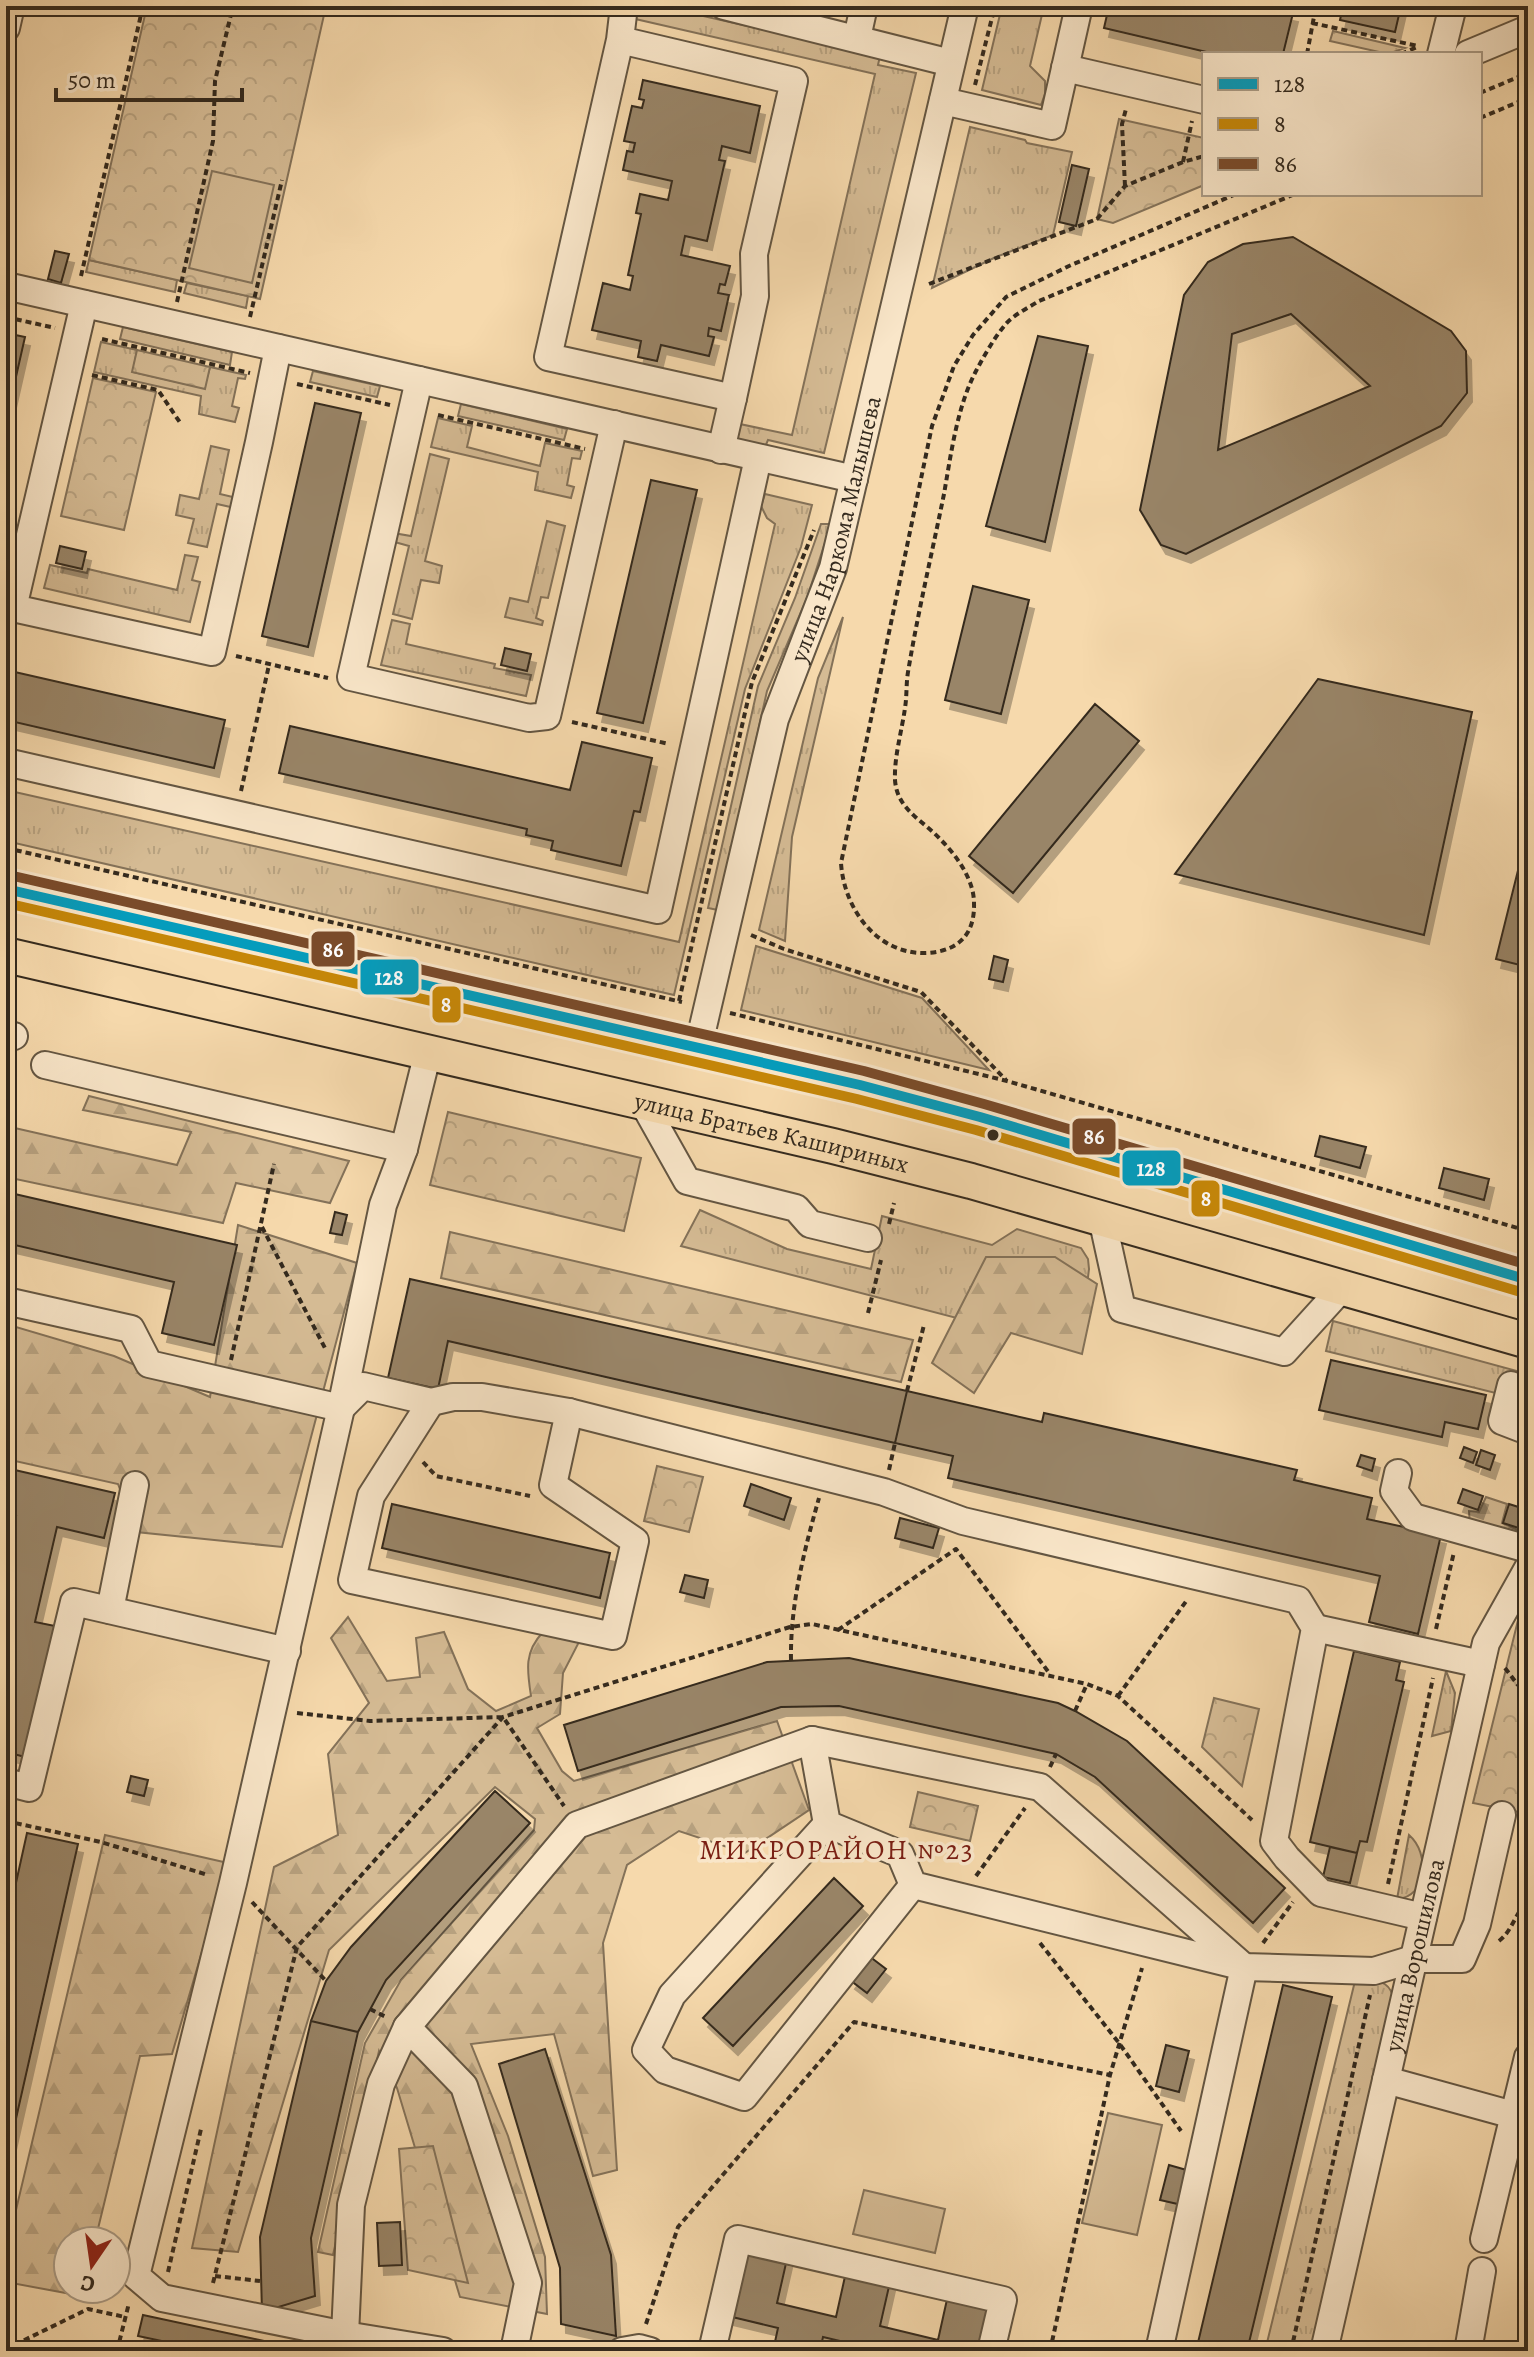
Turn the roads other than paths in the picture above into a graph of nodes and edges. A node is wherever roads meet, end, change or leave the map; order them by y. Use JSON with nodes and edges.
{"nodes":[{"id":1,"x":11,"y":6,"type":"edge"},
{"id":2,"x":624,"y":6,"type":"edge"},
{"id":3,"x":724,"y":6,"type":"edge"},
{"id":4,"x":864,"y":6,"type":"edge"},
{"id":5,"x":965,"y":6,"type":"edge"},
{"id":6,"x":1079,"y":6,"type":"edge"},
{"id":7,"x":1453,"y":6,"type":"edge"},
{"id":8,"x":6,"y":28,"type":"edge"},
{"id":9,"x":1528,"y":29,"type":"edge"},
{"id":10,"x":857,"y":38,"type":"junction"},
{"id":11,"x":620,"y":40,"type":"junction"},
{"id":12,"x":1442,"y":52,"type":"edge"},
{"id":13,"x":1473,"y":52,"type":"edge"},
{"id":14,"x":951,"y":63,"type":"junction"},
{"id":15,"x":1065,"y":68,"type":"junction"},
{"id":16,"x":1200,"y":99,"type":"edge"},
{"id":17,"x":943,"y":101,"type":"junction"},
{"id":18,"x":6,"y":286,"type":"edge"},
{"id":19,"x":74,"y":302,"type":"junction"},
{"id":20,"x":278,"y":348,"type":"junction"},
{"id":21,"x":419,"y":380,"type":"junction"},
{"id":22,"x":733,"y":398,"type":"junction"},
{"id":23,"x":614,"y":424,"type":"junction"},
{"id":24,"x":721,"y":450,"type":"junction"},
{"id":25,"x":758,"y":458,"type":"junction"},
{"id":26,"x":854,"y":479,"type":"junction"},
{"id":27,"x":6,"y":762,"type":"edge"},
{"id":28,"x":6,"y":889,"type":"edge"},
{"id":29,"x":6,"y":955,"type":"edge"},
{"id":30,"x":698,"y":1048,"type":"junction"},
{"id":31,"x":428,"y":1052,"type":"junction"},
{"id":32,"x":45,"y":1065,"type":"dead end"},
{"id":33,"x":642,"y":1101,"type":"junction"},
{"id":34,"x":404,"y":1149,"type":"junction"},
{"id":35,"x":1102,"y":1218,"type":"junction"},
{"id":36,"x":868,"y":1238,"type":"dead end"},
{"id":37,"x":1528,"y":1280,"type":"edge"},
{"id":38,"x":1342,"y":1288,"type":"junction"},
{"id":39,"x":6,"y":1301,"type":"edge"},
{"id":40,"x":1528,"y":1341,"type":"edge"},
{"id":41,"x":1511,"y":1385,"type":"dead end"},
{"id":42,"x":343,"y":1398,"type":"junction"},
{"id":43,"x":431,"y":1402,"type":"junction"},
{"id":44,"x":569,"y":1412,"type":"junction"},
{"id":45,"x":1528,"y":1431,"type":"edge"},
{"id":46,"x":1398,"y":1473,"type":"dead end"},
{"id":47,"x":135,"y":1485,"type":"dead end"},
{"id":48,"x":1528,"y":1549,"type":"edge"},
{"id":49,"x":1528,"y":1568,"type":"edge"},
{"id":50,"x":1520,"y":1596,"type":"edge"},
{"id":51,"x":110,"y":1610,"type":"junction"},
{"id":52,"x":1315,"y":1628,"type":"junction"},
{"id":53,"x":287,"y":1651,"type":"junction"},
{"id":54,"x":1481,"y":1664,"type":"junction"},
{"id":55,"x":812,"y":1740,"type":"junction"},
{"id":56,"x":6,"y":1782,"type":"edge"},
{"id":57,"x":1502,"y":1815,"type":"dead end"},
{"id":58,"x":827,"y":1824,"type":"junction"},
{"id":59,"x":913,"y":1885,"type":"junction"},
{"id":60,"x":1423,"y":1917,"type":"junction"},
{"id":61,"x":1413,"y":1959,"type":"junction"},
{"id":62,"x":1244,"y":1967,"type":"junction"},
{"id":63,"x":407,"y":2027,"type":"junction"},
{"id":64,"x":1528,"y":2057,"type":"edge"},
{"id":65,"x":1386,"y":2080,"type":"junction"},
{"id":66,"x":1521,"y":2118,"type":"edge"},
{"id":67,"x":1484,"y":2239,"type":"dead end"},
{"id":68,"x":1482,"y":2271,"type":"dead end"},
{"id":69,"x":345,"y":2335,"type":"junction"},
{"id":70,"x":443,"y":2351,"type":"edge"},
{"id":71,"x":514,"y":2351,"type":"edge"},
{"id":72,"x":712,"y":2351,"type":"edge"},
{"id":73,"x":991,"y":2351,"type":"edge"},
{"id":74,"x":1159,"y":2351,"type":"edge"},
{"id":75,"x":1325,"y":2351,"type":"edge"},
{"id":76,"x":1468,"y":2351,"type":"edge"}],
"edges":[{"from":1,"to":8,"type":"street"},
{"from":2,"to":11,"type":"street"},
{"from":3,"to":10,"type":"street"},
{"from":4,"to":10,"type":"street"},
{"from":5,"to":14,"type":"street","name":"улица Наркома Малышева"},
{"from":6,"to":15,"type":"street"},
{"from":7,"to":12,"type":"street"},
{"from":9,"to":13,"type":"street"},
{"from":10,"to":14,"type":"street"},
{"from":11,"to":22,"type":"street"},
{"from":11,"to":22,"type":"street"},
{"from":14,"to":17,"type":"street","name":"улица Наркома Малышева"},
{"from":15,"to":16,"type":"street"},
{"from":15,"to":17,"type":"street"},
{"from":17,"to":26,"type":"street","name":"улица Наркома Малышева"},
{"from":18,"to":19,"type":"street"},
{"from":19,"to":20,"type":"street"},
{"from":19,"to":20,"type":"street"},
{"from":20,"to":21,"type":"street"},
{"from":21,"to":23,"type":"street"},
{"from":21,"to":23,"type":"street"},
{"from":22,"to":24,"type":"street"},
{"from":23,"to":24,"type":"street"},
{"from":24,"to":25,"type":"street"},
{"from":25,"to":26,"type":"street"},
{"from":25,"to":27,"type":"street"},
{"from":26,"to":30,"type":"street","name":"улица Наркома Малышева"},
{"from":28,"to":30,"type":"main road"},
{"from":29,"to":31,"type":"main road","name":"улица Братьев Кашириных"},
{"from":30,"to":37,"type":"main road"},
{"from":31,"to":33,"type":"main road","name":"улица Братьев Кашириных"},
{"from":31,"to":34,"type":"street"},
{"from":32,"to":34,"type":"street"},
{"from":33,"to":35,"type":"main road","name":"улица Братьев Кашириных"},
{"from":33,"to":36,"type":"street"},
{"from":34,"to":42,"type":"street"},
{"from":35,"to":38,"type":"main road","name":"улица Братьев Кашириных"},
{"from":35,"to":38,"type":"street"},
{"from":38,"to":40,"type":"main road","name":"улица Братьев Кашириных"},
{"from":39,"to":42,"type":"street"},
{"from":41,"to":45,"type":"street"},
{"from":42,"to":43,"type":"street"},
{"from":42,"to":53,"type":"street"},
{"from":43,"to":44,"type":"street"},
{"from":43,"to":44,"type":"street"},
{"from":44,"to":52,"type":"street"},
{"from":46,"to":48,"type":"street"},
{"from":47,"to":51,"type":"street"},
{"from":49,"to":50,"type":"street","name":"улица Ворошилова"},
{"from":50,"to":54,"type":"street","name":"улица Ворошилова"},
{"from":51,"to":53,"type":"street"},
{"from":51,"to":56,"type":"street"},
{"from":52,"to":54,"type":"street"},
{"from":52,"to":60,"type":"street"},
{"from":53,"to":69,"type":"street"},
{"from":54,"to":60,"type":"street","name":"улица Ворошилова"},
{"from":55,"to":58,"type":"street"},
{"from":55,"to":62,"type":"street"},
{"from":55,"to":63,"type":"street"},
{"from":57,"to":61,"type":"street"},
{"from":58,"to":59,"type":"street"},
{"from":58,"to":59,"type":"street"},
{"from":59,"to":62,"type":"street"},
{"from":60,"to":61,"type":"street","name":"улица Ворошилова"},
{"from":61,"to":62,"type":"street"},
{"from":61,"to":65,"type":"street","name":"улица Ворошилова"},
{"from":62,"to":74,"type":"street"},
{"from":63,"to":69,"type":"street"},
{"from":63,"to":71,"type":"street"},
{"from":64,"to":66,"type":"street"},
{"from":65,"to":66,"type":"street"},
{"from":65,"to":75,"type":"street","name":"улица Ворошилова"},
{"from":66,"to":67,"type":"street"},
{"from":68,"to":76,"type":"street"},
{"from":69,"to":70,"type":"street"},
{"from":72,"to":73,"type":"street"}]}
